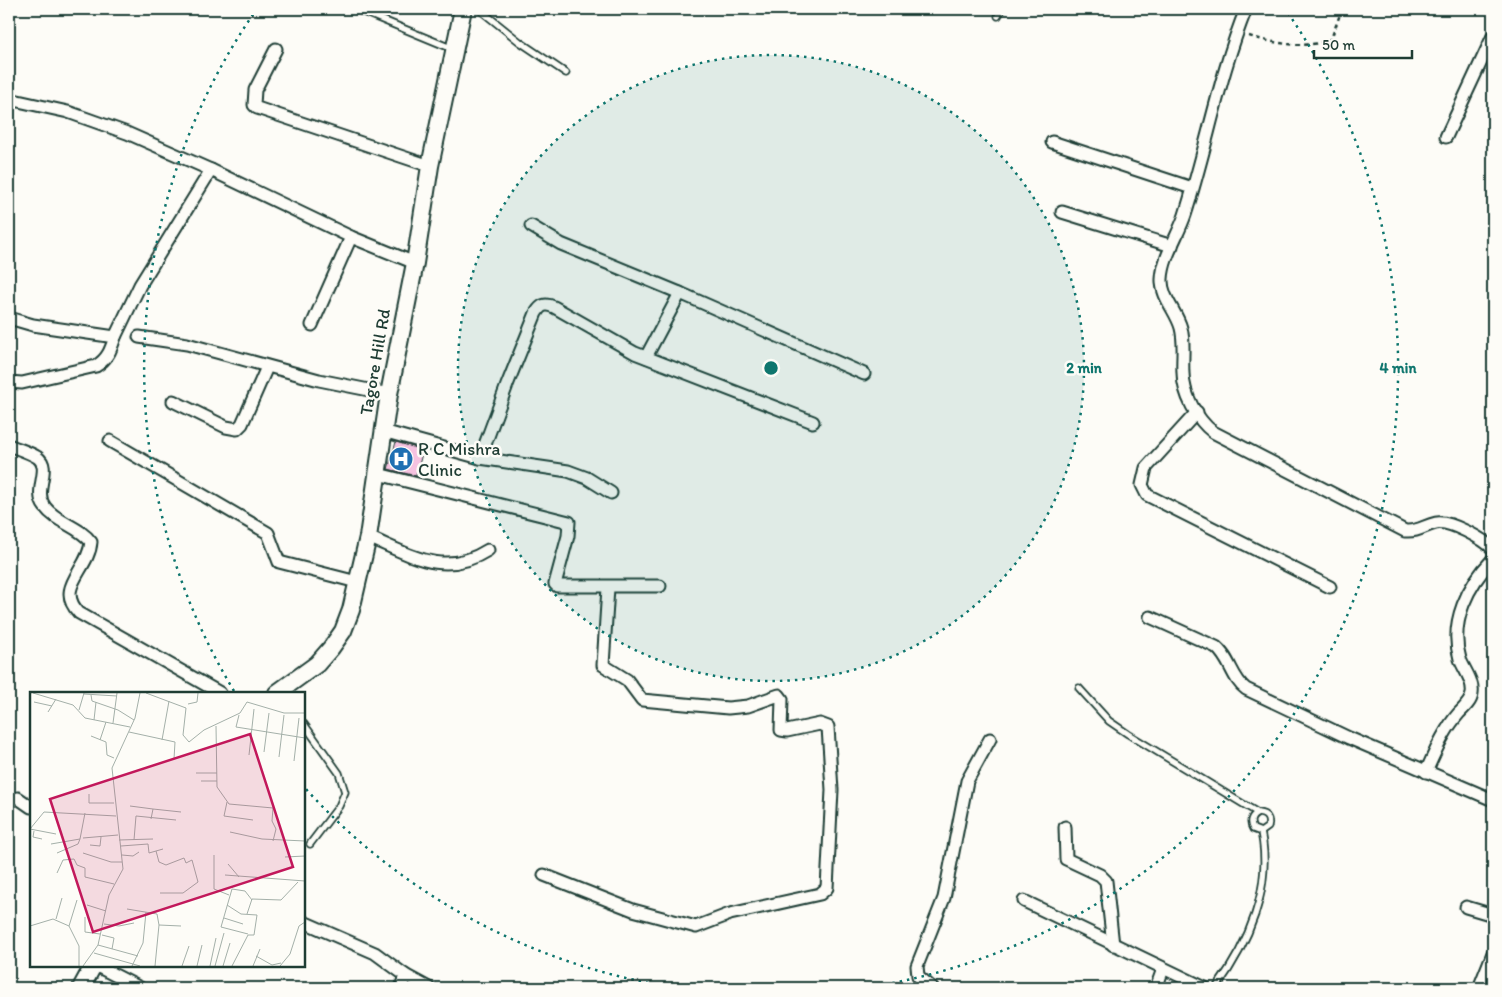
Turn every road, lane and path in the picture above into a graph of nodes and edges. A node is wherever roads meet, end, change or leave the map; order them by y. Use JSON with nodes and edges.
{"nodes":[{"id":1,"x":356,"y":9,"type":"edge"},
{"id":2,"x":463,"y":9,"type":"edge"},
{"id":3,"x":479,"y":9,"type":"edge"},
{"id":4,"x":1002,"y":9,"type":"edge"},
{"id":5,"x":1246,"y":9,"type":"edge"},
{"id":6,"x":1342,"y":9,"type":"edge"},
{"id":7,"x":998,"y":16,"type":"dead end"},
{"id":8,"x":1237,"y":32,"type":"junction"},
{"id":9,"x":1493,"y":36,"type":"edge"},
{"id":10,"x":276,"y":49,"type":"dead end"},
{"id":11,"x":453,"y":49,"type":"junction"},
{"id":12,"x":566,"y":73,"type":"dead end"},
{"id":13,"x":9,"y":99,"type":"edge"},
{"id":14,"x":1446,"y":137,"type":"dead end"},
{"id":15,"x":1052,"y":142,"type":"dead end"},
{"id":16,"x":430,"y":166,"type":"junction"},
{"id":17,"x":211,"y":170,"type":"junction"},
{"id":18,"x":1192,"y":188,"type":"junction"},
{"id":19,"x":1062,"y":212,"type":"dead end"},
{"id":20,"x":531,"y":226,"type":"dead end"},
{"id":21,"x":351,"y":238,"type":"junction"},
{"id":22,"x":1172,"y":246,"type":"junction"},
{"id":23,"x":414,"y":263,"type":"junction"},
{"id":24,"x":680,"y":293,"type":"junction"},
{"id":25,"x":9,"y":318,"type":"edge"},
{"id":26,"x":312,"y":325,"type":"dead end"},
{"id":27,"x":115,"y":337,"type":"junction"},
{"id":28,"x":139,"y":337,"type":"dead end"},
{"id":29,"x":646,"y":357,"type":"junction"},
{"id":30,"x":267,"y":367,"type":"junction"},
{"id":31,"x":864,"y":374,"type":"dead end"},
{"id":32,"x":9,"y":382,"type":"edge"},
{"id":33,"x":389,"y":394,"type":"junction"},
{"id":34,"x":173,"y":401,"type":"dead end"},
{"id":35,"x":1195,"y":409,"type":"junction"},
{"id":36,"x":813,"y":422,"type":"dead end"},
{"id":37,"x":383,"y":431,"type":"junction"},
{"id":38,"x":110,"y":441,"type":"dead end"},
{"id":39,"x":9,"y":445,"type":"edge"},
{"id":40,"x":480,"y":458,"type":"junction"},
{"id":41,"x":378,"y":474,"type":"junction"},
{"id":42,"x":611,"y":493,"type":"dead end"},
{"id":43,"x":368,"y":537,"type":"junction"},
{"id":44,"x":1493,"y":549,"type":"edge"},
{"id":45,"x":488,"y":550,"type":"dead end"},
{"id":46,"x":1493,"y":559,"type":"edge"},
{"id":47,"x":357,"y":582,"type":"junction"},
{"id":48,"x":660,"y":586,"type":"dead end"},
{"id":49,"x":1330,"y":587,"type":"dead end"},
{"id":50,"x":608,"y":588,"type":"junction"},
{"id":51,"x":1150,"y":617,"type":"dead end"},
{"id":52,"x":1079,"y":688,"type":"dead end"},
{"id":53,"x":218,"y":692,"type":"edge"},
{"id":54,"x":280,"y":692,"type":"edge"},
{"id":55,"x":305,"y":725,"type":"edge"},
{"id":56,"x":990,"y":739,"type":"dead end"},
{"id":57,"x":1426,"y":772,"type":"junction"},
{"id":58,"x":18,"y":798,"type":"dead end"},
{"id":59,"x":1493,"y":800,"type":"edge"},
{"id":60,"x":30,"y":807,"type":"edge"},
{"id":61,"x":1258,"y":813,"type":"junction"},
{"id":62,"x":1065,"y":828,"type":"dead end"},
{"id":63,"x":1261,"y":832,"type":"junction"},
{"id":64,"x":310,"y":844,"type":"dead end"},
{"id":65,"x":544,"y":875,"type":"dead end"},
{"id":66,"x":1024,"y":901,"type":"dead end"},
{"id":67,"x":1466,"y":907,"type":"dead end"},
{"id":68,"x":1493,"y":915,"type":"edge"},
{"id":69,"x":305,"y":922,"type":"edge"},
{"id":70,"x":1113,"y":945,"type":"junction"},
{"id":71,"x":1493,"y":954,"type":"edge"},
{"id":72,"x":92,"y":967,"type":"edge"},
{"id":73,"x":99,"y":967,"type":"edge"},
{"id":74,"x":1163,"y":970,"type":"junction"},
{"id":75,"x":405,"y":975,"type":"junction"},
{"id":76,"x":81,"y":988,"type":"edge"},
{"id":77,"x":140,"y":988,"type":"edge"},
{"id":78,"x":401,"y":988,"type":"edge"},
{"id":79,"x":429,"y":988,"type":"edge"},
{"id":80,"x":932,"y":988,"type":"edge"},
{"id":81,"x":1156,"y":988,"type":"edge"},
{"id":82,"x":1205,"y":988,"type":"edge"},
{"id":83,"x":1216,"y":988,"type":"edge"},
{"id":84,"x":1479,"y":988,"type":"edge"}],
"edges":[{"from":1,"to":11,"type":"lane"},
{"from":2,"to":11,"type":"main road","name":"Tagore Hill Rd"},
{"from":3,"to":12,"type":"lane"},
{"from":4,"to":7,"type":"lane"},
{"from":5,"to":8,"type":"street"},
{"from":6,"to":8,"type":"path"},
{"from":8,"to":18,"type":"street"},
{"from":9,"to":14,"type":"street"},
{"from":10,"to":16,"type":"street"},
{"from":11,"to":16,"type":"main road","name":"Tagore Hill Rd"},
{"from":13,"to":17,"type":"street"},
{"from":15,"to":18,"type":"street"},
{"from":16,"to":23,"type":"main road","name":"Tagore Hill Rd"},
{"from":17,"to":21,"type":"street"},
{"from":17,"to":27,"type":"street"},
{"from":18,"to":22,"type":"street"},
{"from":19,"to":22,"type":"street"},
{"from":20,"to":24,"type":"street"},
{"from":21,"to":23,"type":"street"},
{"from":21,"to":26,"type":"street"},
{"from":22,"to":35,"type":"street"},
{"from":23,"to":33,"type":"main road","name":"Tagore Hill Rd"},
{"from":24,"to":29,"type":"street"},
{"from":24,"to":31,"type":"street"},
{"from":25,"to":27,"type":"street"},
{"from":27,"to":32,"type":"street"},
{"from":28,"to":30,"type":"street"},
{"from":29,"to":36,"type":"street"},
{"from":29,"to":40,"type":"street"},
{"from":30,"to":33,"type":"street"},
{"from":30,"to":34,"type":"street"},
{"from":33,"to":37,"type":"main road","name":"Tagore Hill Rd"},
{"from":35,"to":44,"type":"street"},
{"from":35,"to":49,"type":"street"},
{"from":37,"to":40,"type":"street"},
{"from":37,"to":41,"type":"main road","name":"Tagore Hill Rd"},
{"from":38,"to":47,"type":"street"},
{"from":39,"to":53,"type":"street"},
{"from":40,"to":42,"type":"street"},
{"from":41,"to":43,"type":"main road","name":"Tagore Hill Rd"},
{"from":41,"to":50,"type":"street"},
{"from":43,"to":45,"type":"street"},
{"from":43,"to":47,"type":"main road","name":"Tagore Hill Rd"},
{"from":46,"to":57,"type":"street"},
{"from":47,"to":54,"type":"main road","name":"Tagore Hill Rd"},
{"from":48,"to":50,"type":"street"},
{"from":50,"to":65,"type":"street"},
{"from":51,"to":57,"type":"street"},
{"from":52,"to":61,"type":"lane"},
{"from":55,"to":64,"type":"lane"},
{"from":56,"to":80,"type":"street"},
{"from":57,"to":59,"type":"street"},
{"from":58,"to":60,"type":"street"},
{"from":61,"to":63,"type":"lane"},
{"from":61,"to":63,"type":"lane"},
{"from":62,"to":70,"type":"street"},
{"from":63,"to":83,"type":"lane"},
{"from":66,"to":70,"type":"street"},
{"from":67,"to":68,"type":"street"},
{"from":69,"to":75,"type":"street"},
{"from":70,"to":74,"type":"street"},
{"from":71,"to":84,"type":"street"},
{"from":72,"to":76,"type":"main road"},
{"from":73,"to":77,"type":"street"},
{"from":74,"to":81,"type":"street"},
{"from":74,"to":82,"type":"street"},
{"from":75,"to":78,"type":"street"},
{"from":75,"to":79,"type":"street"}]}
